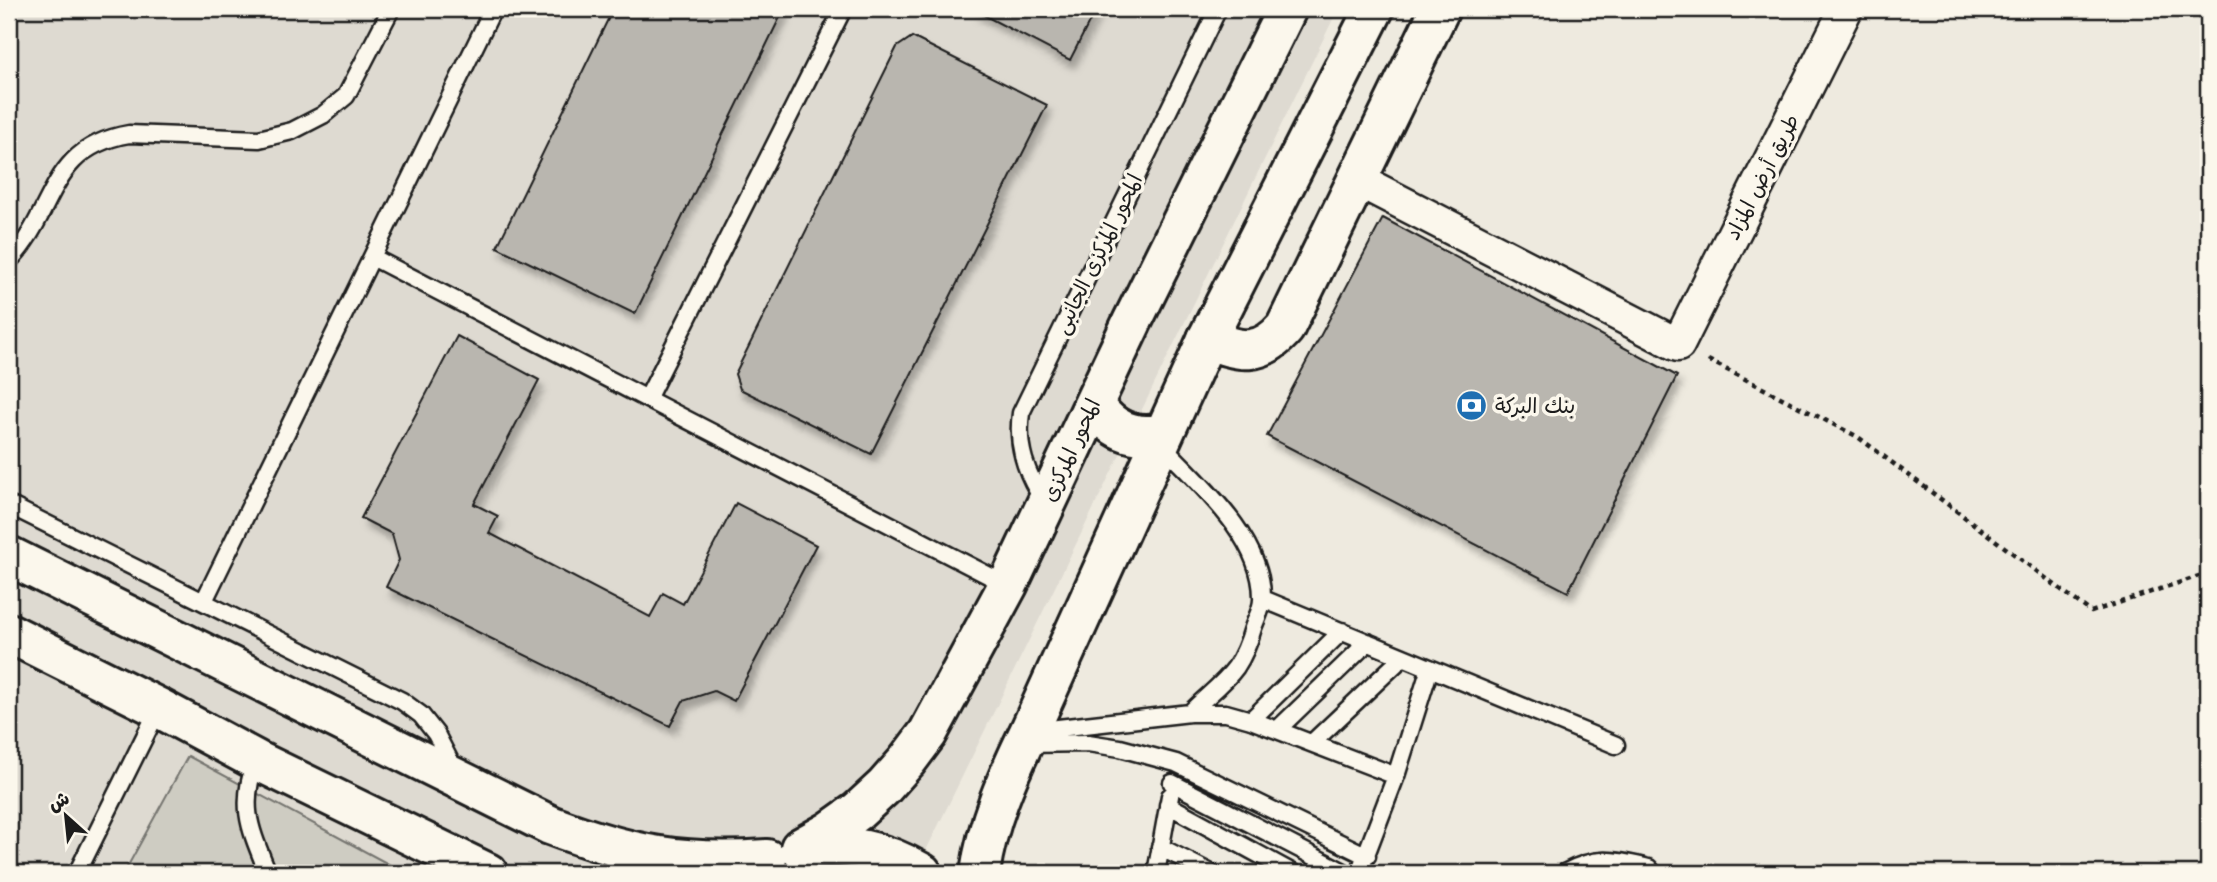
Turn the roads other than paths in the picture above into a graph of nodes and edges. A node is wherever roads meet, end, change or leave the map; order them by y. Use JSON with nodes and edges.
{"nodes":[{"id":1,"x":391,"y":9,"type":"edge"},
{"id":2,"x":493,"y":9,"type":"edge"},
{"id":3,"x":843,"y":9,"type":"edge"},
{"id":4,"x":1218,"y":9,"type":"edge"},
{"id":5,"x":1287,"y":9,"type":"edge"},
{"id":6,"x":1374,"y":9,"type":"edge"},
{"id":7,"x":1440,"y":9,"type":"edge"},
{"id":8,"x":1846,"y":9,"type":"edge"},
{"id":9,"x":1356,"y":179,"type":"junction"},
{"id":10,"x":372,"y":257,"type":"junction"},
{"id":11,"x":9,"y":261,"type":"edge"},
{"id":12,"x":1207,"y":338,"type":"junction"},
{"id":13,"x":647,"y":399,"type":"junction"},
{"id":14,"x":1094,"y":403,"type":"junction"},
{"id":15,"x":1161,"y":438,"type":"junction"},
{"id":16,"x":1046,"y":503,"type":"junction"},
{"id":17,"x":9,"y":505,"type":"edge"},
{"id":18,"x":9,"y":556,"type":"edge"},
{"id":19,"x":1008,"y":585,"type":"junction"},
{"id":20,"x":1263,"y":599,"type":"junction"},
{"id":21,"x":204,"y":601,"type":"junction"},
{"id":22,"x":1342,"y":631,"type":"junction"},
{"id":23,"x":1368,"y":642,"type":"junction"},
{"id":24,"x":16,"y":643,"type":"edge"},
{"id":25,"x":1403,"y":657,"type":"junction"},
{"id":26,"x":1430,"y":668,"type":"junction"},
{"id":27,"x":159,"y":708,"type":"junction"},
{"id":28,"x":1190,"y":713,"type":"junction"},
{"id":29,"x":1251,"y":720,"type":"junction"},
{"id":30,"x":1277,"y":730,"type":"junction"},
{"id":31,"x":1026,"y":738,"type":"junction"},
{"id":32,"x":1312,"y":743,"type":"junction"},
{"id":33,"x":1616,"y":745,"type":"dead end"},
{"id":34,"x":256,"y":760,"type":"junction"},
{"id":35,"x":1176,"y":763,"type":"junction"},
{"id":36,"x":1396,"y":776,"type":"junction"},
{"id":37,"x":458,"y":778,"type":"junction"},
{"id":38,"x":1172,"y":783,"type":"junction"},
{"id":39,"x":1168,"y":805,"type":"junction"},
{"id":40,"x":1160,"y":848,"type":"junction"},
{"id":41,"x":1367,"y":856,"type":"junction"},
{"id":42,"x":770,"y":860,"type":"edge"},
{"id":43,"x":78,"y":873,"type":"edge"},
{"id":44,"x":268,"y":873,"type":"edge"},
{"id":45,"x":488,"y":873,"type":"edge"},
{"id":46,"x":922,"y":873,"type":"edge"},
{"id":47,"x":980,"y":873,"type":"edge"},
{"id":48,"x":1156,"y":873,"type":"edge"},
{"id":49,"x":1211,"y":873,"type":"edge"},
{"id":50,"x":1293,"y":873,"type":"edge"},
{"id":51,"x":1346,"y":873,"type":"edge"},
{"id":52,"x":1359,"y":873,"type":"edge"},
{"id":53,"x":1564,"y":873,"type":"edge"},
{"id":54,"x":1653,"y":873,"type":"edge"}],
"edges":[{"from":1,"to":11,"type":"lane"},
{"from":2,"to":10,"type":"lane"},
{"from":3,"to":13,"type":"lane"},
{"from":4,"to":16,"type":"lane","name":"المحور المركزى الجانبى"},
{"from":5,"to":14,"type":"main road","name":"المحور المركزى"},
{"from":6,"to":12,"type":"main road"},
{"from":7,"to":9,"type":"main road"},
{"from":8,"to":9,"type":"street","name":"طريق أرض المزاد"},
{"from":9,"to":12,"type":"main road"},
{"from":10,"to":13,"type":"lane"},
{"from":10,"to":21,"type":"lane"},
{"from":12,"to":15,"type":"main road"},
{"from":13,"to":19,"type":"lane"},
{"from":14,"to":15,"type":"main road"},
{"from":14,"to":16,"type":"main road","name":"المحور المركزى"},
{"from":15,"to":20,"type":"lane"},
{"from":15,"to":31,"type":"main road"},
{"from":16,"to":19,"type":"main road","name":"المحور المركزى"},
{"from":17,"to":21,"type":"lane"},
{"from":18,"to":37,"type":"main road"},
{"from":19,"to":42,"type":"main road","name":"المحور المركزى"},
{"from":20,"to":22,"type":"lane"},
{"from":20,"to":28,"type":"lane"},
{"from":21,"to":37,"type":"lane"},
{"from":22,"to":23,"type":"lane"},
{"from":22,"to":29,"type":"lane"},
{"from":23,"to":25,"type":"lane"},
{"from":23,"to":30,"type":"lane"},
{"from":24,"to":27,"type":"main road"},
{"from":25,"to":26,"type":"lane"},
{"from":25,"to":32,"type":"lane"},
{"from":26,"to":33,"type":"lane"},
{"from":26,"to":36,"type":"lane"},
{"from":27,"to":34,"type":"main road"},
{"from":27,"to":43,"type":"lane"},
{"from":28,"to":29,"type":"lane"},
{"from":28,"to":31,"type":"lane"},
{"from":29,"to":30,"type":"lane"},
{"from":30,"to":32,"type":"lane"},
{"from":31,"to":35,"type":"lane"},
{"from":31,"to":47,"type":"main road"},
{"from":32,"to":36,"type":"lane"},
{"from":34,"to":44,"type":"lane"},
{"from":34,"to":45,"type":"main road"},
{"from":35,"to":38,"type":"lane"},
{"from":35,"to":41,"type":"lane"},
{"from":36,"to":41,"type":"lane"},
{"from":37,"to":42,"type":"main road"},
{"from":38,"to":39,"type":"lane"},
{"from":38,"to":51,"type":"lane"},
{"from":39,"to":40,"type":"lane"},
{"from":39,"to":50,"type":"lane"},
{"from":40,"to":48,"type":"lane"},
{"from":40,"to":49,"type":"lane"},
{"from":41,"to":52,"type":"lane"},
{"from":42,"to":46,"type":"main road"},
{"from":53,"to":54,"type":"lane"}]}
